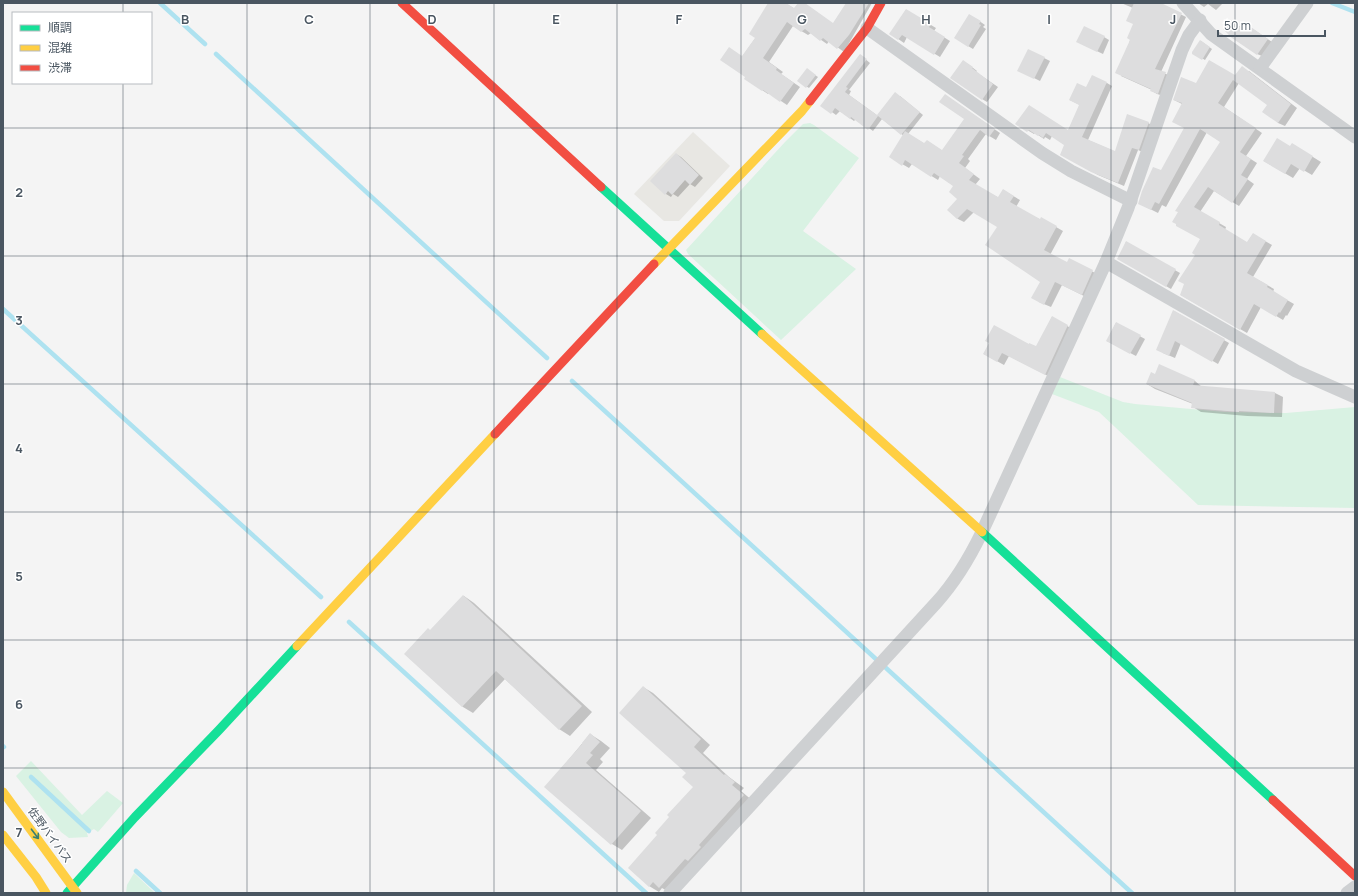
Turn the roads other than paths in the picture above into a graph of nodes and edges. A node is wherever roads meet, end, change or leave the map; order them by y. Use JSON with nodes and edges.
{"nodes":[{"id":1,"x":402,"y":3,"type":"edge"},
{"id":2,"x":881,"y":3,"type":"edge"},
{"id":3,"x":1183,"y":3,"type":"edge"},
{"id":4,"x":1307,"y":3,"type":"edge"},
{"id":5,"x":1200,"y":20,"type":"junction"},
{"id":6,"x":867,"y":28,"type":"junction"},
{"id":7,"x":1260,"y":68,"type":"junction"},
{"id":8,"x":1355,"y":137,"type":"edge"},
{"id":9,"x":1131,"y":201,"type":"junction"},
{"id":10,"x":668,"y":249,"type":"junction"},
{"id":11,"x":1106,"y":262,"type":"junction"},
{"id":12,"x":1355,"y":397,"type":"edge"},
{"id":13,"x":982,"y":532,"type":"junction"},
{"id":14,"x":3,"y":792,"type":"edge"},
{"id":15,"x":3,"y":834,"type":"edge"},
{"id":16,"x":1355,"y":876,"type":"edge"},
{"id":17,"x":1355,"y":887,"type":"edge"},
{"id":18,"x":72,"y":891,"type":"edge"},
{"id":19,"x":46,"y":893,"type":"edge"},
{"id":20,"x":670,"y":893,"type":"edge"},
{"id":21,"x":1347,"y":893,"type":"edge"}],
"edges":[{"from":1,"to":10,"type":"main road"},
{"from":2,"to":6,"type":"main road"},
{"from":3,"to":5,"type":"street"},
{"from":4,"to":7,"type":"street"},
{"from":5,"to":7,"type":"street"},
{"from":5,"to":9,"type":"street"},
{"from":6,"to":9,"type":"street"},
{"from":6,"to":10,"type":"main road"},
{"from":7,"to":8,"type":"street"},
{"from":9,"to":11,"type":"street"},
{"from":10,"to":13,"type":"main road"},
{"from":10,"to":18,"type":"main road"},
{"from":11,"to":12,"type":"street"},
{"from":11,"to":13,"type":"street"},
{"from":13,"to":16,"type":"main road"},
{"from":13,"to":20,"type":"street"},
{"from":14,"to":18,"type":"main road","name":"佐野バイパス","one_way":true},
{"from":15,"to":19,"type":"main road"},
{"from":17,"to":21,"type":"street"}]}
